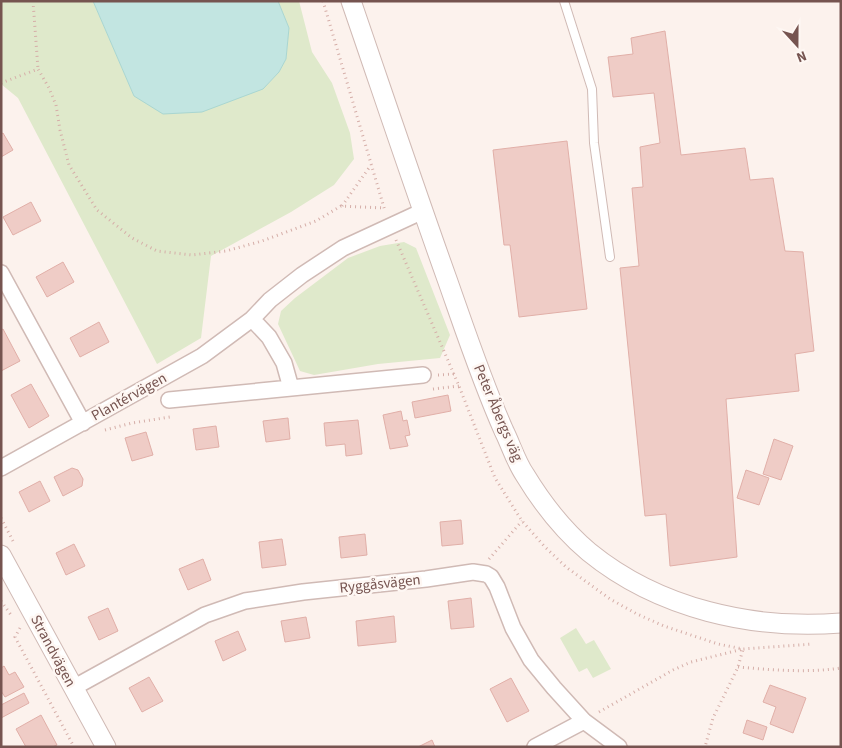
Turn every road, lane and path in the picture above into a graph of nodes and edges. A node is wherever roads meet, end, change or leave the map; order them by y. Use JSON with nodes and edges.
{"nodes":[{"id":1,"x":32,"y":1,"type":"edge"},
{"id":2,"x":323,"y":1,"type":"edge"},
{"id":3,"x":351,"y":1,"type":"edge"},
{"id":4,"x":564,"y":1,"type":"edge"},
{"id":5,"x":38,"y":69,"type":"junction"},
{"id":6,"x":1,"y":83,"type":"edge"},
{"id":7,"x":371,"y":165,"type":"junction"},
{"id":8,"x":341,"y":206,"type":"junction"},
{"id":9,"x":384,"y":208,"type":"junction"},
{"id":10,"x":423,"y":211,"type":"junction"},
{"id":11,"x":390,"y":225,"type":"junction"},
{"id":12,"x":610,"y":257,"type":"dead end"},
{"id":13,"x":1,"y":273,"type":"edge"},
{"id":14,"x":252,"y":318,"type":"junction"},
{"id":15,"x":423,"y":375,"type":"dead end"},
{"id":16,"x":459,"y":386,"type":"junction"},
{"id":17,"x":291,"y":388,"type":"junction"},
{"id":18,"x":431,"y":389,"type":"dead end"},
{"id":19,"x":169,"y":400,"type":"dead end"},
{"id":20,"x":178,"y":417,"type":"dead end"},
{"id":21,"x":83,"y":423,"type":"junction"},
{"id":22,"x":100,"y":432,"type":"dead end"},
{"id":23,"x":1,"y":468,"type":"edge"},
{"id":24,"x":522,"y":522,"type":"junction"},
{"id":25,"x":1,"y":555,"type":"edge"},
{"id":26,"x":491,"y":577,"type":"junction"},
{"id":27,"x":841,"y":623,"type":"edge"},
{"id":28,"x":20,"y":627,"type":"dead end"},
{"id":29,"x":821,"y":644,"type":"dead end"},
{"id":30,"x":742,"y":648,"type":"junction"},
{"id":31,"x":738,"y":667,"type":"junction"},
{"id":32,"x":841,"y":668,"type":"edge"},
{"id":33,"x":73,"y":688,"type":"junction"},
{"id":34,"x":584,"y":721,"type":"junction"},
{"id":35,"x":74,"y":747,"type":"edge"},
{"id":36,"x":106,"y":747,"type":"edge"},
{"id":37,"x":536,"y":747,"type":"edge"},
{"id":38,"x":618,"y":747,"type":"edge"},
{"id":39,"x":705,"y":747,"type":"edge"}],
"edges":[{"from":1,"to":5,"type":"path"},
{"from":2,"to":7,"type":"path"},
{"from":3,"to":10,"type":"street","name":"Peter Åbergs väg"},
{"from":4,"to":12,"type":"lane"},
{"from":5,"to":6,"type":"path"},
{"from":5,"to":8,"type":"path"},
{"from":7,"to":8,"type":"path"},
{"from":7,"to":9,"type":"path"},
{"from":8,"to":9,"type":"path"},
{"from":9,"to":11,"type":"path"},
{"from":10,"to":11,"type":"street","name":"Plantérvägen"},
{"from":10,"to":27,"type":"street","name":"Peter Åbergs väg"},
{"from":11,"to":14,"type":"street","name":"Plantérvägen"},
{"from":11,"to":16,"type":"path"},
{"from":13,"to":21,"type":"street"},
{"from":14,"to":17,"type":"street"},
{"from":14,"to":21,"type":"street","name":"Plantérvägen"},
{"from":15,"to":17,"type":"street","name":"Plantérvägen"},
{"from":16,"to":18,"type":"path"},
{"from":16,"to":24,"type":"path"},
{"from":17,"to":19,"type":"street","name":"Plantérvägen"},
{"from":20,"to":22,"type":"path"},
{"from":21,"to":23,"type":"street","name":"Plantérvägen"},
{"from":24,"to":26,"type":"path"},
{"from":24,"to":30,"type":"path"},
{"from":25,"to":33,"type":"street","name":"Strandvägen"},
{"from":26,"to":33,"type":"street","name":"Ryggåsvägen"},
{"from":26,"to":34,"type":"street"},
{"from":28,"to":35,"type":"path"},
{"from":29,"to":30,"type":"path"},
{"from":30,"to":31,"type":"path"},
{"from":30,"to":34,"type":"path"},
{"from":31,"to":32,"type":"path"},
{"from":31,"to":39,"type":"path"},
{"from":33,"to":36,"type":"street","name":"Strandvägen"},
{"from":34,"to":37,"type":"street"},
{"from":34,"to":38,"type":"street"}]}
